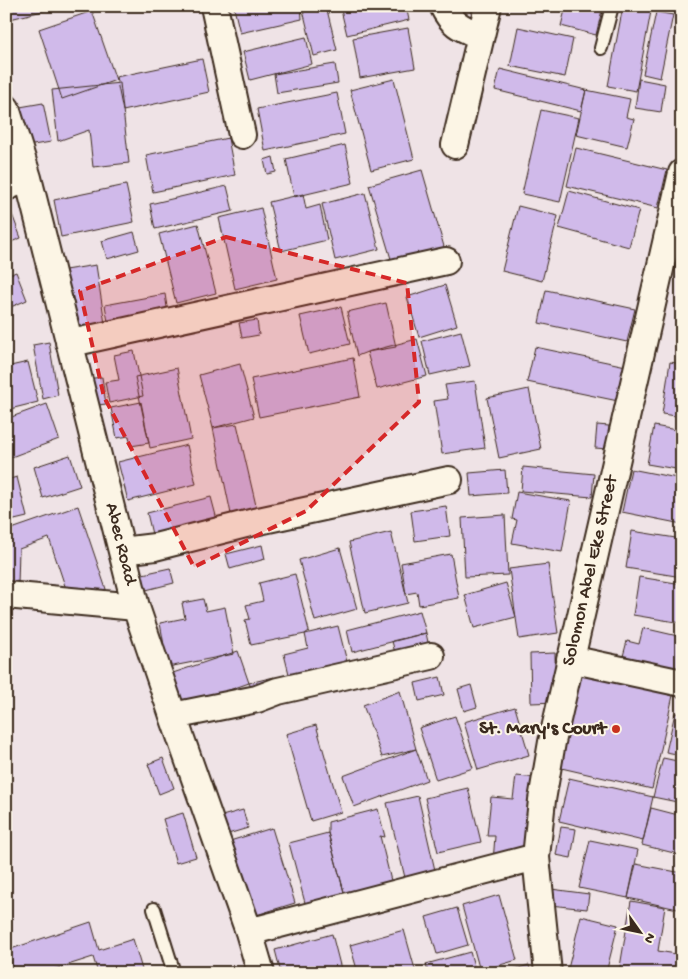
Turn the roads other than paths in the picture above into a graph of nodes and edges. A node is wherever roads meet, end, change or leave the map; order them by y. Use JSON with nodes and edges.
{"nodes":[{"id":1,"x":214,"y":6,"type":"edge"},
{"id":2,"x":443,"y":6,"type":"edge"},
{"id":3,"x":488,"y":6,"type":"edge"},
{"id":4,"x":612,"y":6,"type":"edge"},
{"id":5,"x":480,"y":36,"type":"junction"},
{"id":6,"x":601,"y":48,"type":"dead end"},
{"id":7,"x":6,"y":108,"type":"edge"},
{"id":8,"x":242,"y":135,"type":"dead end"},
{"id":9,"x":455,"y":146,"type":"dead end"},
{"id":10,"x":682,"y":173,"type":"edge"},
{"id":11,"x":17,"y":182,"type":"edge"},
{"id":12,"x":446,"y":261,"type":"dead end"},
{"id":13,"x":69,"y":342,"type":"junction"},
{"id":14,"x":449,"y":480,"type":"dead end"},
{"id":15,"x":122,"y":551,"type":"junction"},
{"id":16,"x":6,"y":595,"type":"edge"},
{"id":17,"x":136,"y":606,"type":"junction"},
{"id":18,"x":431,"y":656,"type":"dead end"},
{"id":19,"x":570,"y":659,"type":"junction"},
{"id":20,"x":682,"y":682,"type":"edge"},
{"id":21,"x":172,"y":716,"type":"junction"},
{"id":22,"x":536,"y":857,"type":"junction"},
{"id":23,"x":154,"y":909,"type":"dead end"},
{"id":24,"x":249,"y":932,"type":"junction"},
{"id":25,"x":174,"y":973,"type":"edge"},
{"id":26,"x":260,"y":973,"type":"edge"},
{"id":27,"x":548,"y":973,"type":"edge"}],
"edges":[{"from":1,"to":8,"type":"street"},
{"from":2,"to":5,"type":"street"},
{"from":3,"to":5,"type":"street"},
{"from":4,"to":6,"type":"lane"},
{"from":5,"to":9,"type":"street"},
{"from":7,"to":11,"type":"street","name":"Abec Road"},
{"from":10,"to":19,"type":"street","name":"Solomon Abel Eke Street"},
{"from":11,"to":13,"type":"street","name":"Abec Road"},
{"from":12,"to":13,"type":"street"},
{"from":13,"to":15,"type":"street","name":"Abec Road"},
{"from":14,"to":15,"type":"street"},
{"from":15,"to":17,"type":"street","name":"Abec Road"},
{"from":16,"to":17,"type":"street"},
{"from":17,"to":21,"type":"street","name":"Abec Road"},
{"from":18,"to":21,"type":"street"},
{"from":19,"to":20,"type":"street"},
{"from":19,"to":22,"type":"street","name":"Solomon Abel Eke Street"},
{"from":21,"to":24,"type":"street","name":"Abec Road"},
{"from":22,"to":24,"type":"street"},
{"from":22,"to":27,"type":"street","name":"Solomon Abel Eke Street"},
{"from":23,"to":25,"type":"lane"},
{"from":24,"to":26,"type":"street","name":"Abec Road"}]}
